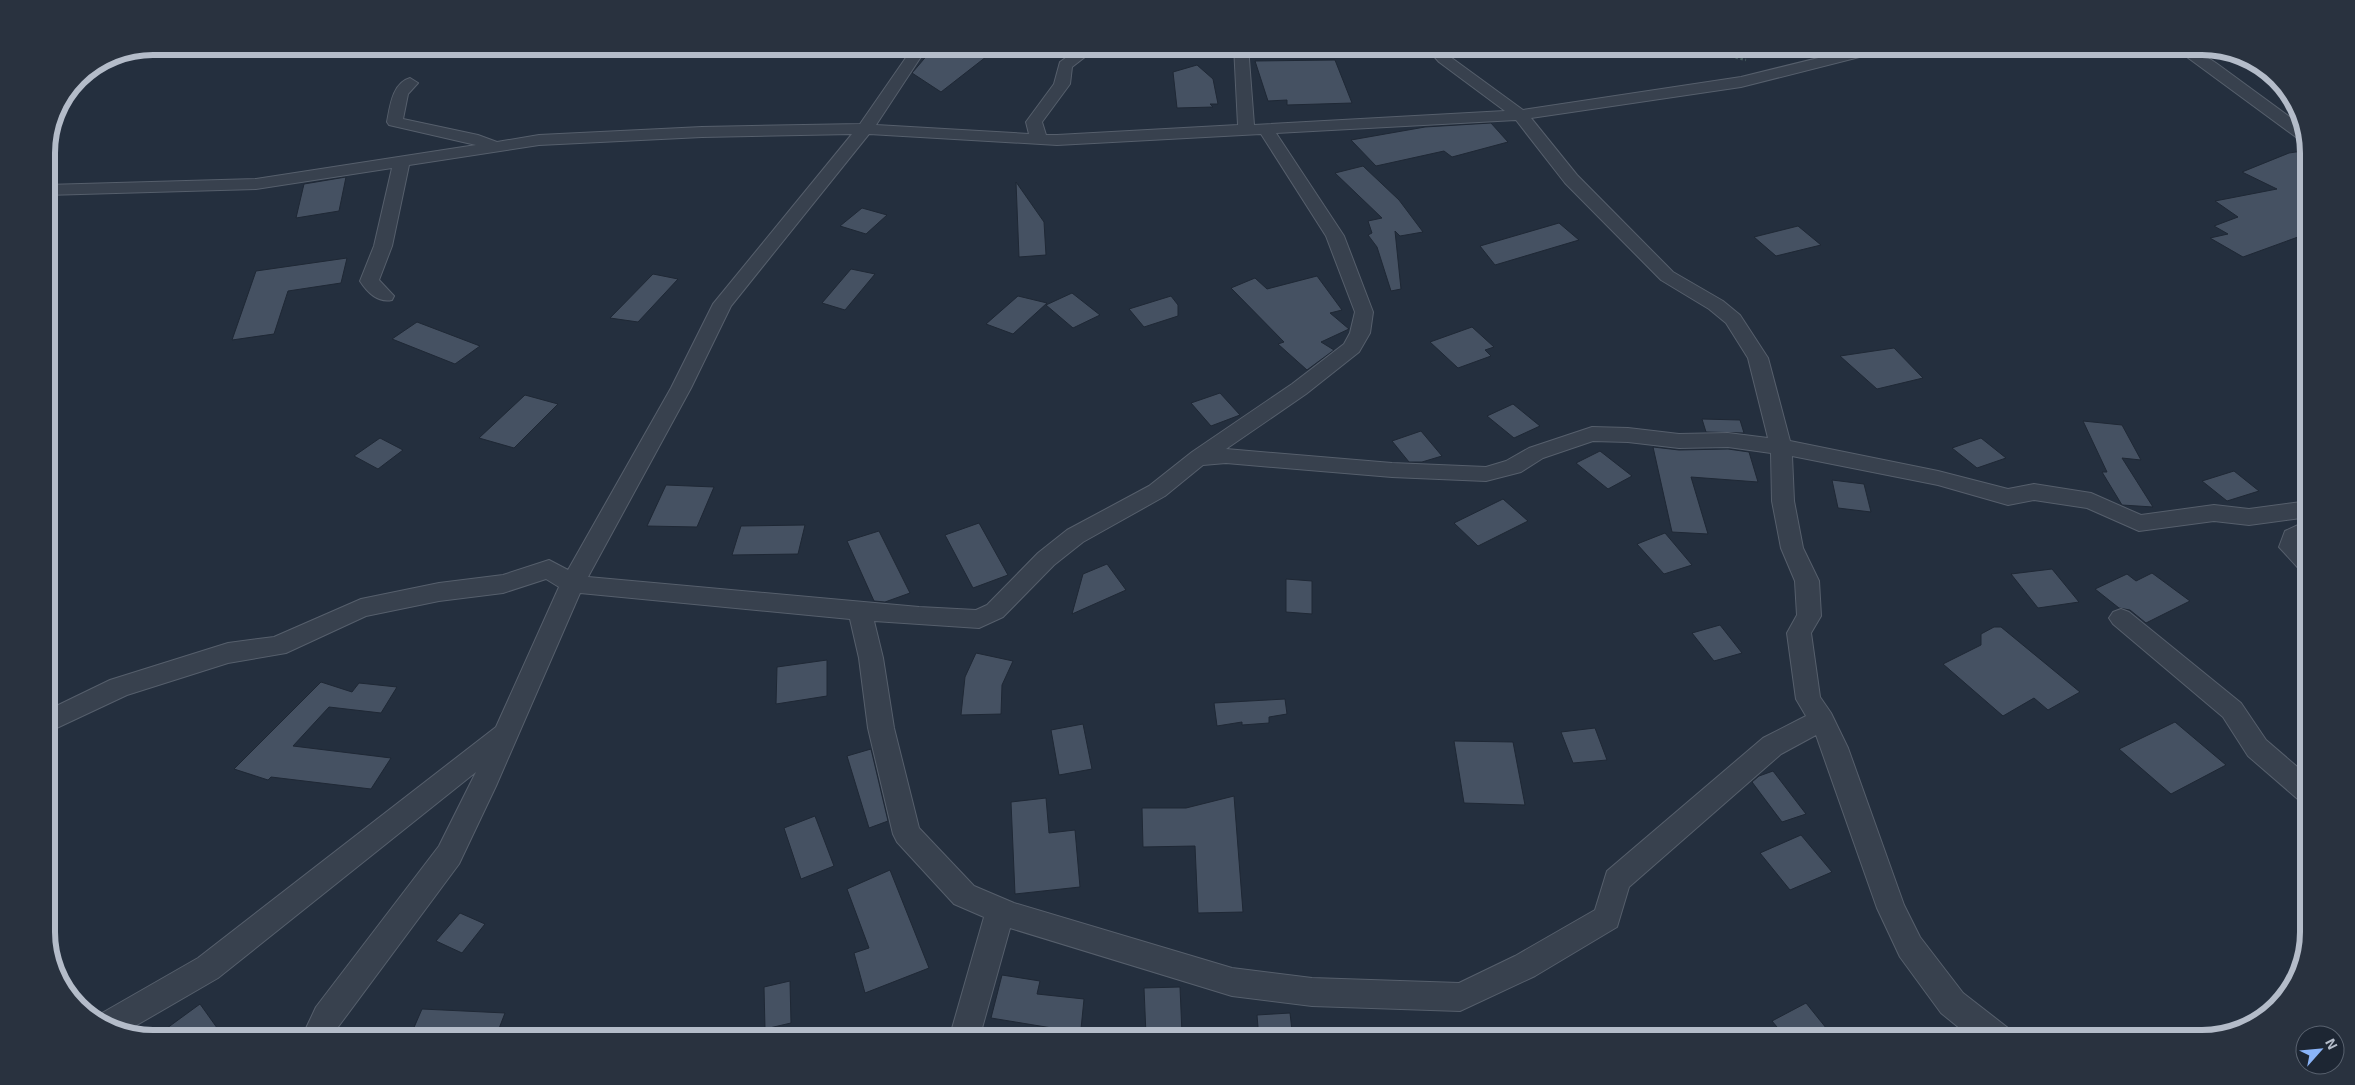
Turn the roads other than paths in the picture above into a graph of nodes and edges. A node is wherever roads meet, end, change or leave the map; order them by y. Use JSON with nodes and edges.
{"nodes":[{"id":1,"x":916,"y":55,"type":"edge"},
{"id":2,"x":1079,"y":55,"type":"edge"},
{"id":3,"x":1242,"y":55,"type":"edge"},
{"id":4,"x":1441,"y":55,"type":"edge"},
{"id":5,"x":1851,"y":55,"type":"edge"},
{"id":6,"x":2193,"y":55,"type":"edge"},
{"id":7,"x":410,"y":83,"type":"dead end"},
{"id":8,"x":1520,"y":115,"type":"junction"},
{"id":9,"x":1265,"y":128,"type":"junction"},
{"id":10,"x":865,"y":129,"type":"junction"},
{"id":11,"x":1246,"y":129,"type":"junction"},
{"id":12,"x":2298,"y":132,"type":"edge"},
{"id":13,"x":1039,"y":139,"type":"junction"},
{"id":14,"x":494,"y":147,"type":"junction"},
{"id":15,"x":402,"y":161,"type":"junction"},
{"id":16,"x":55,"y":190,"type":"edge"},
{"id":17,"x":385,"y":296,"type":"dead end"},
{"id":18,"x":1781,"y":448,"type":"junction"},
{"id":19,"x":1198,"y":458,"type":"junction"},
{"id":20,"x":2300,"y":510,"type":"edge"},
{"id":21,"x":2300,"y":534,"type":"edge"},
{"id":22,"x":2300,"y":556,"type":"edge"},
{"id":23,"x":572,"y":584,"type":"junction"},
{"id":24,"x":860,"y":611,"type":"junction"},
{"id":25,"x":2121,"y":618,"type":"dead end"},
{"id":26,"x":55,"y":719,"type":"edge"},
{"id":27,"x":1822,"y":720,"type":"junction"},
{"id":28,"x":506,"y":733,"type":"junction"},
{"id":29,"x":2300,"y":785,"type":"edge"},
{"id":30,"x":1000,"y":911,"type":"junction"},
{"id":31,"x":113,"y":1022,"type":"edge"},
{"id":32,"x":320,"y":1030,"type":"edge"},
{"id":33,"x":967,"y":1030,"type":"edge"},
{"id":34,"x":1986,"y":1030,"type":"edge"}],
"edges":[{"from":1,"to":10,"type":"street"},
{"from":2,"to":13,"type":"street"},
{"from":3,"to":11,"type":"street"},
{"from":4,"to":8,"type":"street"},
{"from":5,"to":8,"type":"street"},
{"from":6,"to":12,"type":"street"},
{"from":7,"to":14,"type":"street"},
{"from":8,"to":9,"type":"street"},
{"from":8,"to":18,"type":"street"},
{"from":9,"to":11,"type":"street"},
{"from":9,"to":19,"type":"street"},
{"from":10,"to":13,"type":"street"},
{"from":10,"to":14,"type":"street"},
{"from":10,"to":23,"type":"street"},
{"from":11,"to":13,"type":"street"},
{"from":14,"to":15,"type":"street"},
{"from":15,"to":16,"type":"street"},
{"from":15,"to":17,"type":"street"},
{"from":18,"to":19,"type":"street"},
{"from":18,"to":20,"type":"street"},
{"from":18,"to":27,"type":"street"},
{"from":19,"to":24,"type":"street"},
{"from":21,"to":22,"type":"street"},
{"from":23,"to":24,"type":"street"},
{"from":23,"to":26,"type":"street"},
{"from":23,"to":28,"type":"street"},
{"from":24,"to":30,"type":"street"},
{"from":25,"to":29,"type":"street"},
{"from":27,"to":30,"type":"street"},
{"from":27,"to":34,"type":"street"},
{"from":28,"to":31,"type":"street"},
{"from":28,"to":32,"type":"street"},
{"from":30,"to":33,"type":"street"}]}
